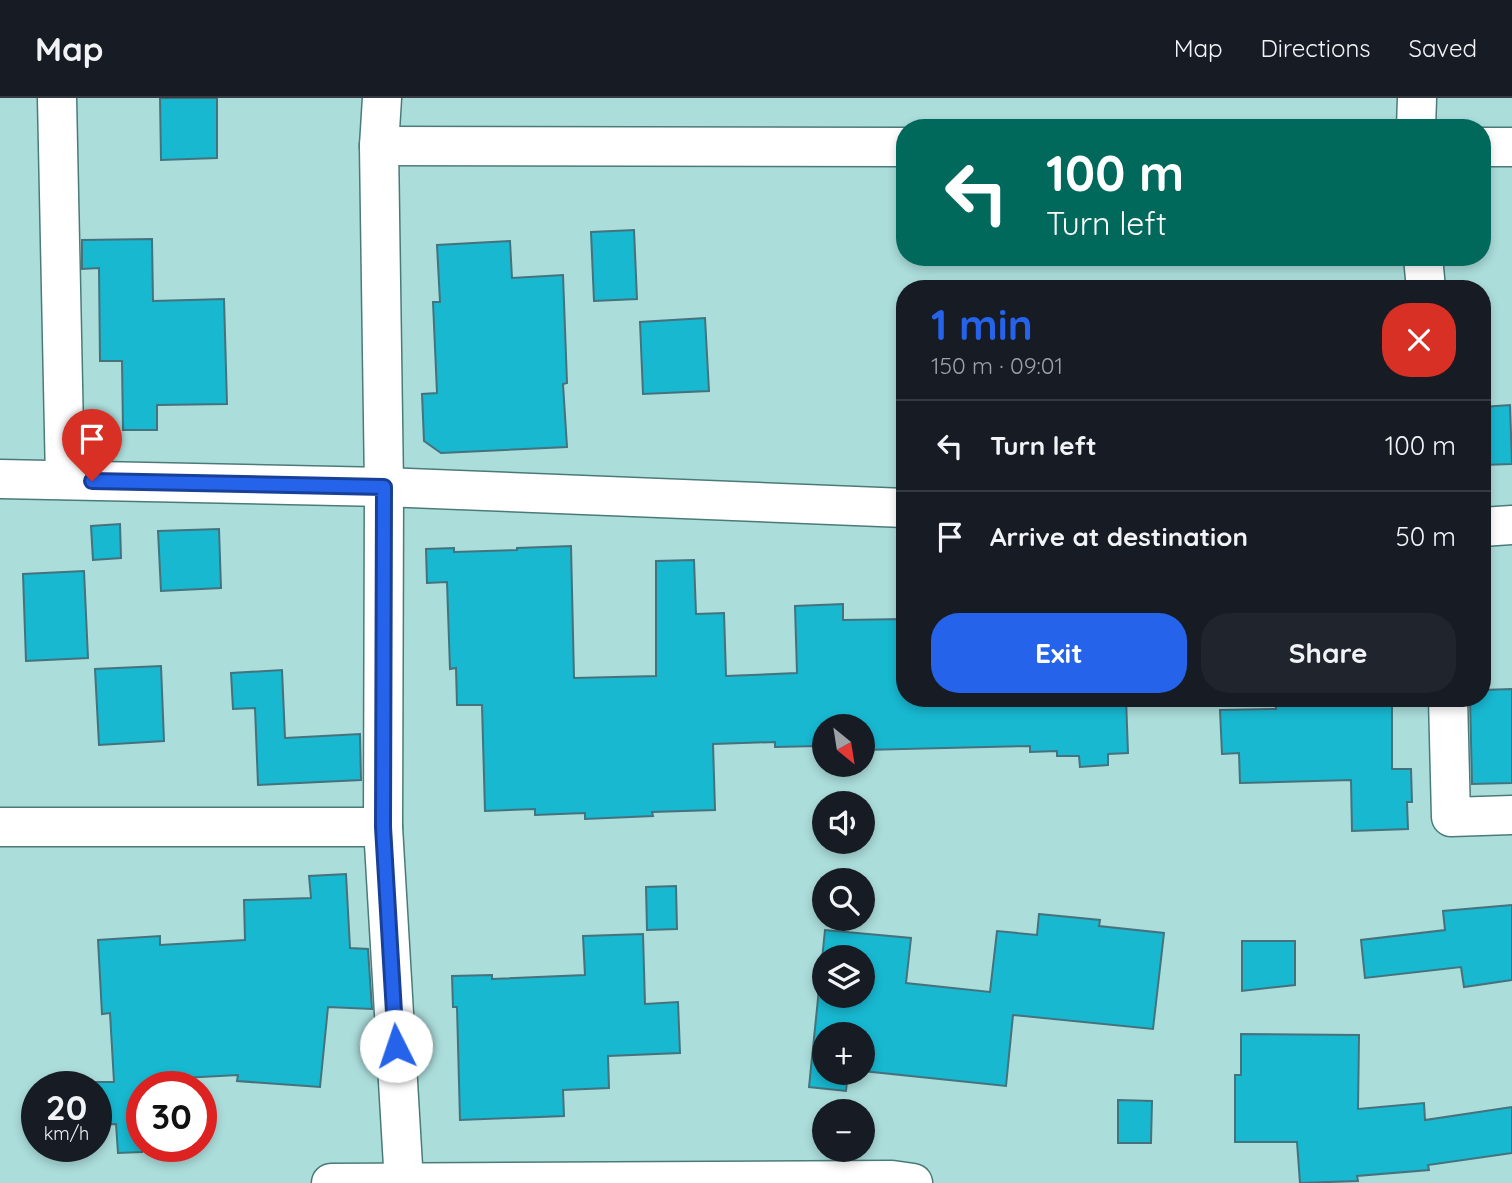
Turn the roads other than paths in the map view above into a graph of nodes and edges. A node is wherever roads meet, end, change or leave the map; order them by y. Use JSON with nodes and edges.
{"nodes":[{"id":1,"x":57,"y":98,"type":"edge"},
{"id":2,"x":382,"y":98,"type":"edge"},
{"id":3,"x":1417,"y":98,"type":"edge"},
{"id":4,"x":1416,"y":119,"type":"edge"},
{"id":5,"x":379,"y":146,"type":"junction"},
{"id":6,"x":896,"y":147,"type":"edge"},
{"id":7,"x":1491,"y":147,"type":"edge"},
{"id":8,"x":1512,"y":147,"type":"edge"},
{"id":9,"x":0,"y":479,"type":"edge"},
{"id":10,"x":65,"y":480,"type":"junction"},
{"id":11,"x":384,"y":487,"type":"junction"},
{"id":12,"x":896,"y":508,"type":"edge"},
{"id":13,"x":1512,"y":526,"type":"edge"},
{"id":14,"x":1491,"y":527,"type":"edge"},
{"id":15,"x":1448,"y":707,"type":"edge"},
{"id":16,"x":1512,"y":815,"type":"edge"},
{"id":17,"x":0,"y":827,"type":"edge"},
{"id":18,"x":383,"y":827,"type":"junction"},
{"id":19,"x":331,"y":1183,"type":"edge"},
{"id":20,"x":404,"y":1183,"type":"edge"},
{"id":21,"x":912,"y":1183,"type":"edge"}],
"edges":[{"from":1,"to":10,"type":"street"},
{"from":2,"to":5,"type":"street"},
{"from":3,"to":4,"type":"street"},
{"from":5,"to":6,"type":"street"},
{"from":5,"to":11,"type":"street"},
{"from":7,"to":8,"type":"street"},
{"from":9,"to":10,"type":"street"},
{"from":10,"to":11,"type":"street"},
{"from":11,"to":12,"type":"street"},
{"from":11,"to":18,"type":"street"},
{"from":13,"to":14,"type":"street"},
{"from":15,"to":16,"type":"street"},
{"from":17,"to":18,"type":"street"},
{"from":18,"to":20,"type":"street"},
{"from":19,"to":20,"type":"street"},
{"from":20,"to":21,"type":"street"}]}
